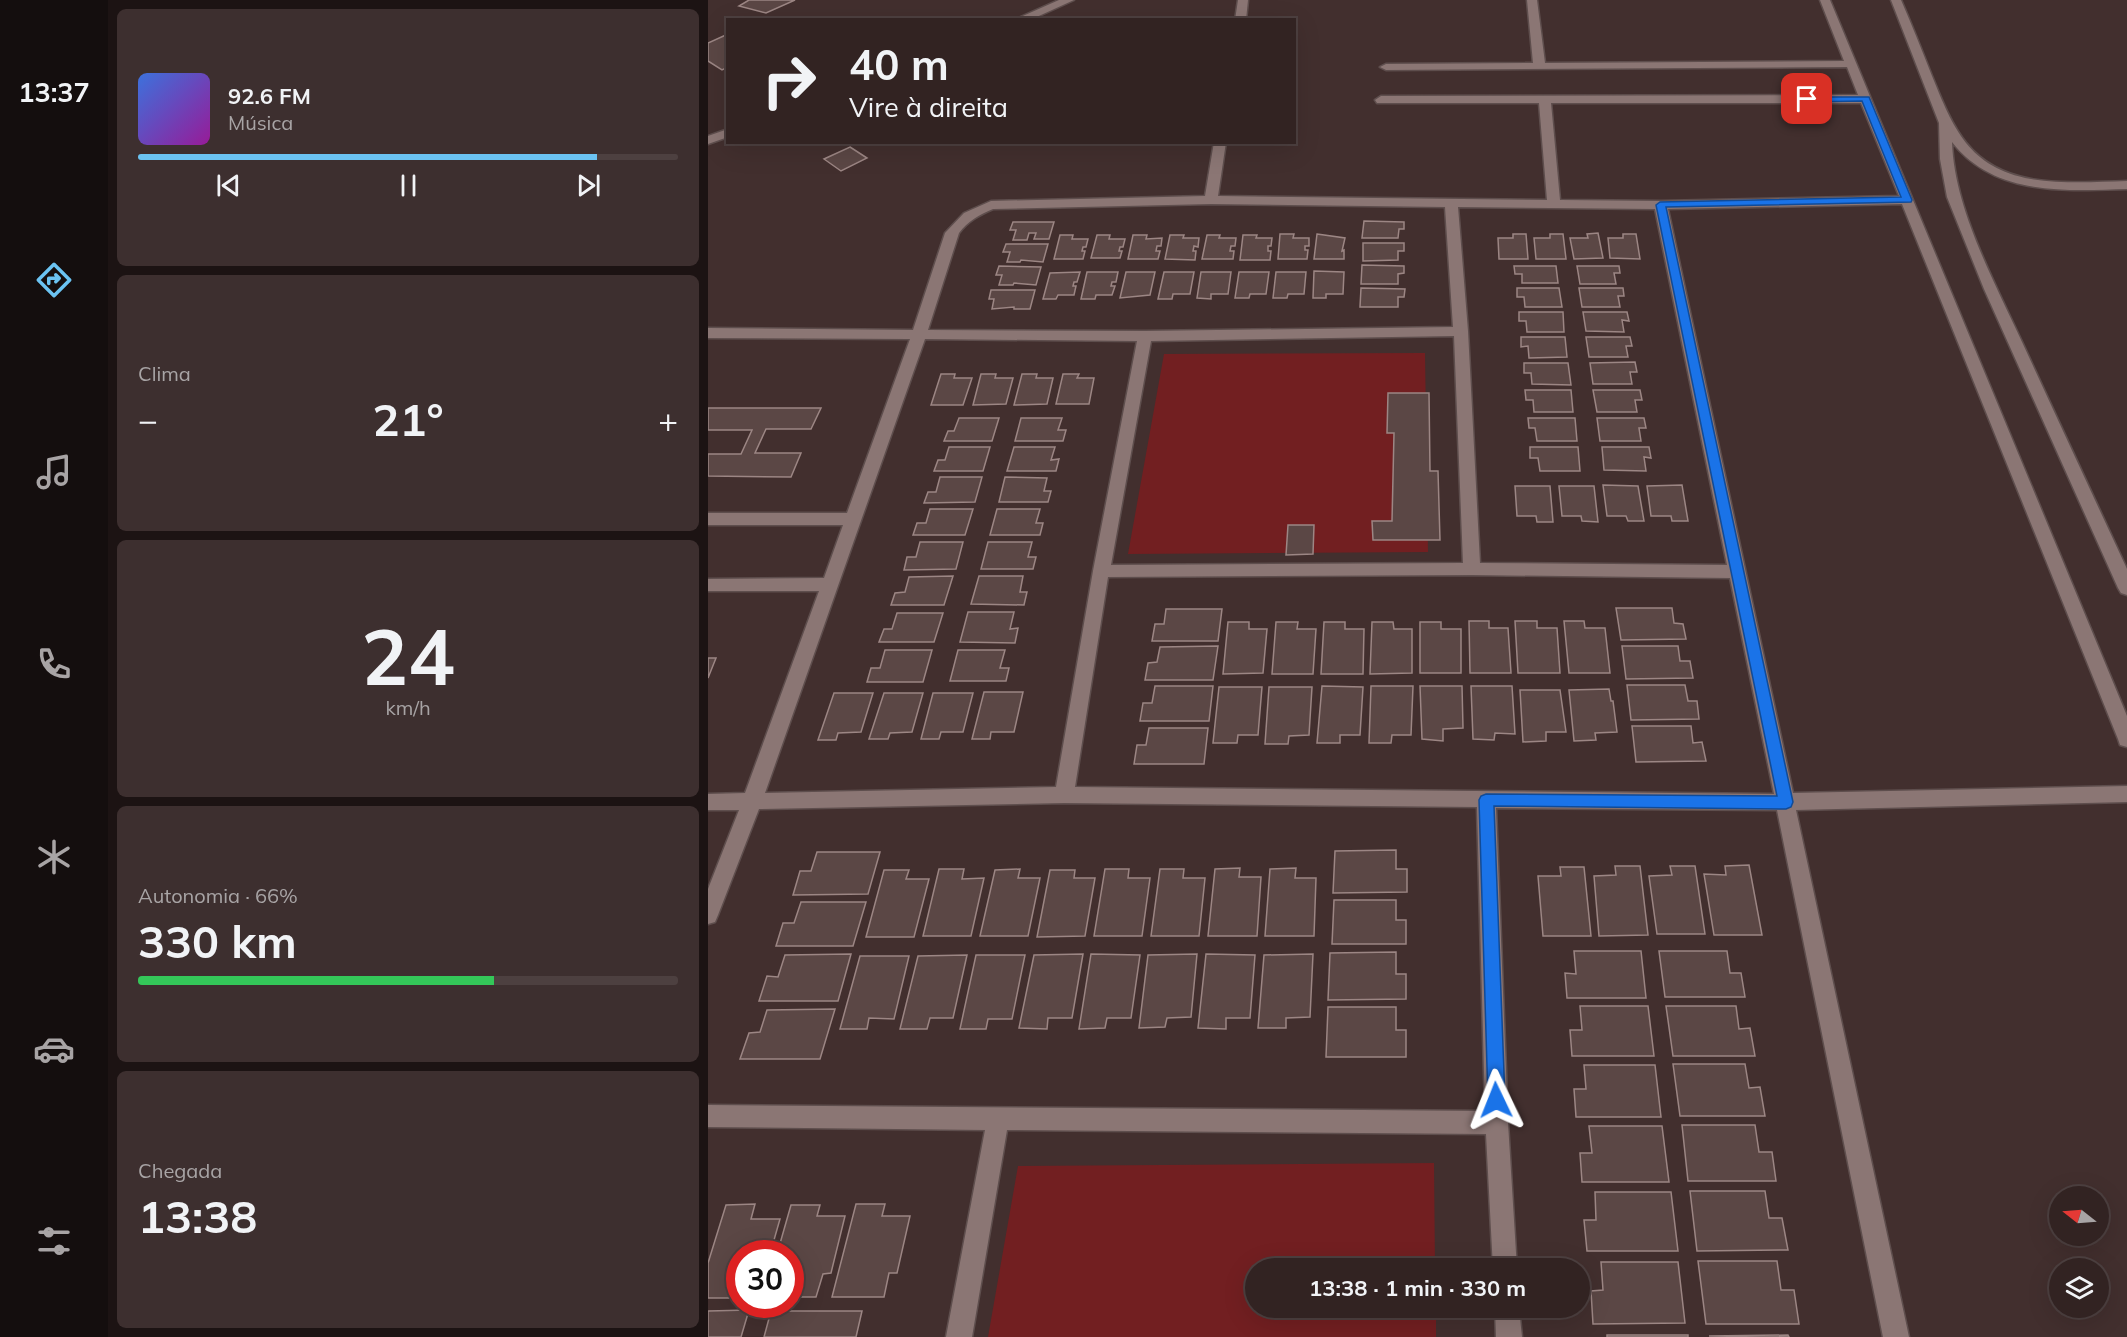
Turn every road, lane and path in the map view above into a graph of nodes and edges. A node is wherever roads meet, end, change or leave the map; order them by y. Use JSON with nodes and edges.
{"nodes":[{"id":1,"x":1069,"y":0,"type":"edge"},
{"id":2,"x":1243,"y":0,"type":"edge"},
{"id":3,"x":1532,"y":0,"type":"edge"},
{"id":4,"x":1825,"y":0,"type":"edge"},
{"id":5,"x":1896,"y":0,"type":"edge"},
{"id":6,"x":1024,"y":18,"type":"edge"},
{"id":7,"x":1240,"y":18,"type":"edge"},
{"id":8,"x":1851,"y":64,"type":"junction"},
{"id":9,"x":1539,"y":65,"type":"junction"},
{"id":10,"x":1386,"y":67,"type":"dead end"},
{"id":11,"x":1866,"y":99,"type":"junction"},
{"id":12,"x":1381,"y":100,"type":"dead end"},
{"id":13,"x":1545,"y":100,"type":"junction"},
{"id":14,"x":1944,"y":123,"type":"junction"},
{"id":15,"x":726,"y":134,"type":"edge"},
{"id":16,"x":708,"y":140,"type":"edge"},
{"id":17,"x":1220,"y":144,"type":"edge"},
{"id":18,"x":2127,"y":185,"type":"edge"},
{"id":19,"x":1211,"y":200,"type":"junction"},
{"id":20,"x":1907,"y":200,"type":"junction"},
{"id":21,"x":1451,"y":202,"type":"junction"},
{"id":22,"x":1554,"y":202,"type":"junction"},
{"id":23,"x":1660,"y":205,"type":"junction"},
{"id":24,"x":1461,"y":331,"type":"junction"},
{"id":25,"x":708,"y":333,"type":"edge"},
{"id":26,"x":919,"y":335,"type":"junction"},
{"id":27,"x":1145,"y":336,"type":"junction"},
{"id":28,"x":708,"y":519,"type":"edge"},
{"id":29,"x":852,"y":519,"type":"junction"},
{"id":30,"x":1472,"y":569,"type":"junction"},
{"id":31,"x":1101,"y":571,"type":"junction"},
{"id":32,"x":1738,"y":572,"type":"junction"},
{"id":33,"x":830,"y":584,"type":"junction"},
{"id":34,"x":708,"y":585,"type":"edge"},
{"id":35,"x":2127,"y":588,"type":"edge"},
{"id":36,"x":2127,"y":739,"type":"edge"},
{"id":37,"x":2127,"y":794,"type":"edge"},
{"id":38,"x":1064,"y":795,"type":"junction"},
{"id":39,"x":1486,"y":800,"type":"junction"},
{"id":40,"x":752,"y":801,"type":"junction"},
{"id":41,"x":708,"y":802,"type":"edge"},
{"id":42,"x":1786,"y":802,"type":"junction"},
{"id":43,"x":708,"y":915,"type":"edge"},
{"id":44,"x":708,"y":1116,"type":"edge"},
{"id":45,"x":998,"y":1119,"type":"junction"},
{"id":46,"x":1497,"y":1123,"type":"junction"},
{"id":47,"x":1504,"y":1258,"type":"edge"},
{"id":48,"x":1508,"y":1318,"type":"edge"},
{"id":49,"x":959,"y":1337,"type":"edge"},
{"id":50,"x":1509,"y":1337,"type":"edge"},
{"id":51,"x":1896,"y":1337,"type":"edge"}],
"edges":[{"from":1,"to":6,"type":"street"},
{"from":2,"to":7,"type":"street"},
{"from":3,"to":9,"type":"street"},
{"from":4,"to":8,"type":"street"},
{"from":5,"to":14,"type":"street"},
{"from":8,"to":9,"type":"street"},
{"from":8,"to":11,"type":"street"},
{"from":9,"to":10,"type":"street"},
{"from":11,"to":13,"type":"street"},
{"from":11,"to":20,"type":"street"},
{"from":12,"to":13,"type":"street"},
{"from":13,"to":22,"type":"street"},
{"from":14,"to":18,"type":"street"},
{"from":14,"to":35,"type":"street"},
{"from":15,"to":16,"type":"street"},
{"from":17,"to":19,"type":"street"},
{"from":19,"to":21,"type":"street"},
{"from":19,"to":26,"type":"street"},
{"from":20,"to":23,"type":"street"},
{"from":20,"to":36,"type":"street"},
{"from":21,"to":22,"type":"street"},
{"from":21,"to":24,"type":"street"},
{"from":22,"to":23,"type":"street"},
{"from":23,"to":32,"type":"street"},
{"from":24,"to":27,"type":"street"},
{"from":24,"to":30,"type":"street"},
{"from":25,"to":26,"type":"street"},
{"from":26,"to":27,"type":"street"},
{"from":26,"to":29,"type":"street"},
{"from":27,"to":31,"type":"street"},
{"from":28,"to":29,"type":"street"},
{"from":29,"to":33,"type":"street"},
{"from":30,"to":31,"type":"street"},
{"from":30,"to":32,"type":"street"},
{"from":31,"to":38,"type":"street"},
{"from":32,"to":42,"type":"street"},
{"from":33,"to":34,"type":"street"},
{"from":33,"to":40,"type":"street"},
{"from":37,"to":42,"type":"street"},
{"from":38,"to":39,"type":"street"},
{"from":38,"to":40,"type":"street"},
{"from":39,"to":42,"type":"street"},
{"from":39,"to":46,"type":"street"},
{"from":40,"to":41,"type":"street"},
{"from":40,"to":43,"type":"street"},
{"from":42,"to":51,"type":"street"},
{"from":44,"to":45,"type":"street"},
{"from":45,"to":46,"type":"street"},
{"from":45,"to":49,"type":"street"},
{"from":46,"to":47,"type":"street"},
{"from":48,"to":50,"type":"street"}]}
